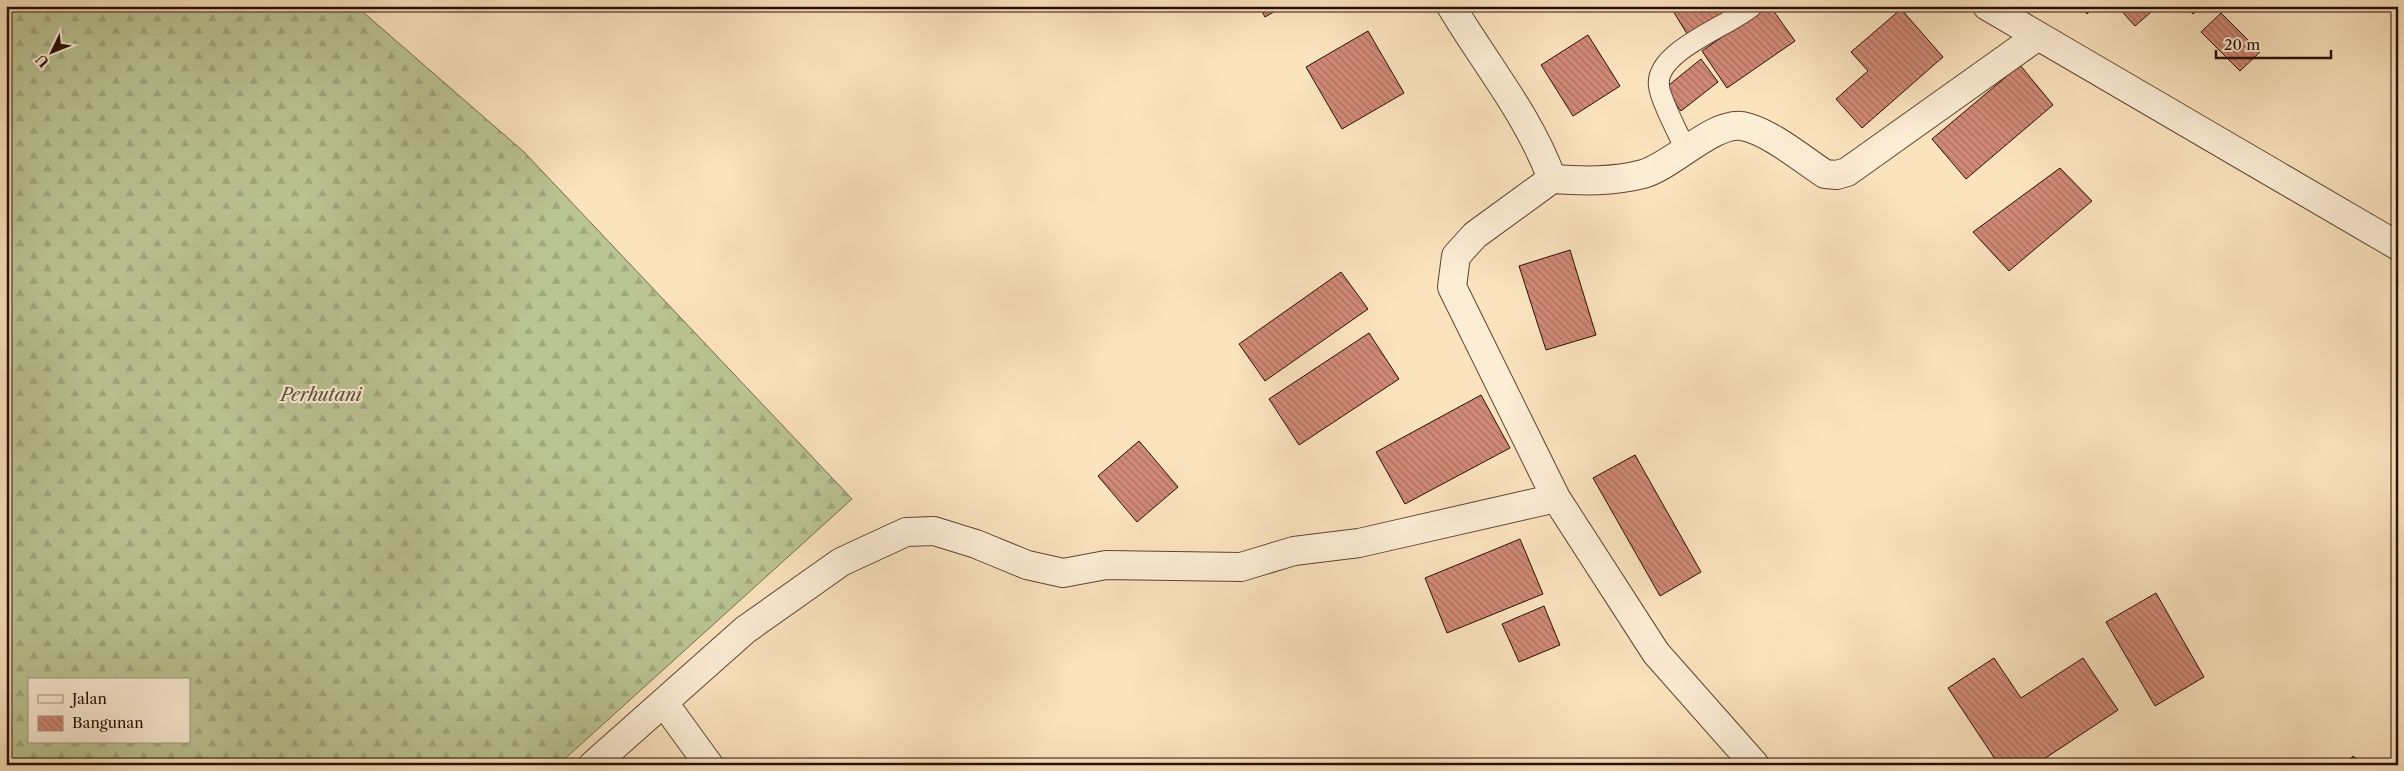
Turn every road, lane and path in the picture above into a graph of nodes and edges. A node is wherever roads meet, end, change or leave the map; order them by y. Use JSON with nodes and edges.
{"nodes":[{"id":1,"x":1451,"y":6,"type":"edge"},
{"id":2,"x":1752,"y":6,"type":"edge"},
{"id":3,"x":1986,"y":6,"type":"edge"},
{"id":4,"x":2038,"y":36,"type":"junction"},
{"id":5,"x":1686,"y":150,"type":"junction"},
{"id":6,"x":1552,"y":180,"type":"junction"},
{"id":7,"x":2398,"y":246,"type":"edge"},
{"id":8,"x":1556,"y":498,"type":"junction"},
{"id":9,"x":664,"y":702,"type":"junction"},
{"id":10,"x":593,"y":765,"type":"edge"},
{"id":11,"x":709,"y":765,"type":"edge"},
{"id":12,"x":1755,"y":765,"type":"edge"}],
"edges":[{"from":1,"to":6,"type":"street"},
{"from":2,"to":5,"type":"lane"},
{"from":3,"to":4,"type":"street"},
{"from":4,"to":5,"type":"street"},
{"from":4,"to":7,"type":"street"},
{"from":5,"to":6,"type":"street"},
{"from":6,"to":8,"type":"street"},
{"from":8,"to":9,"type":"street"},
{"from":8,"to":12,"type":"street"},
{"from":9,"to":10,"type":"street"},
{"from":9,"to":11,"type":"street"}]}
